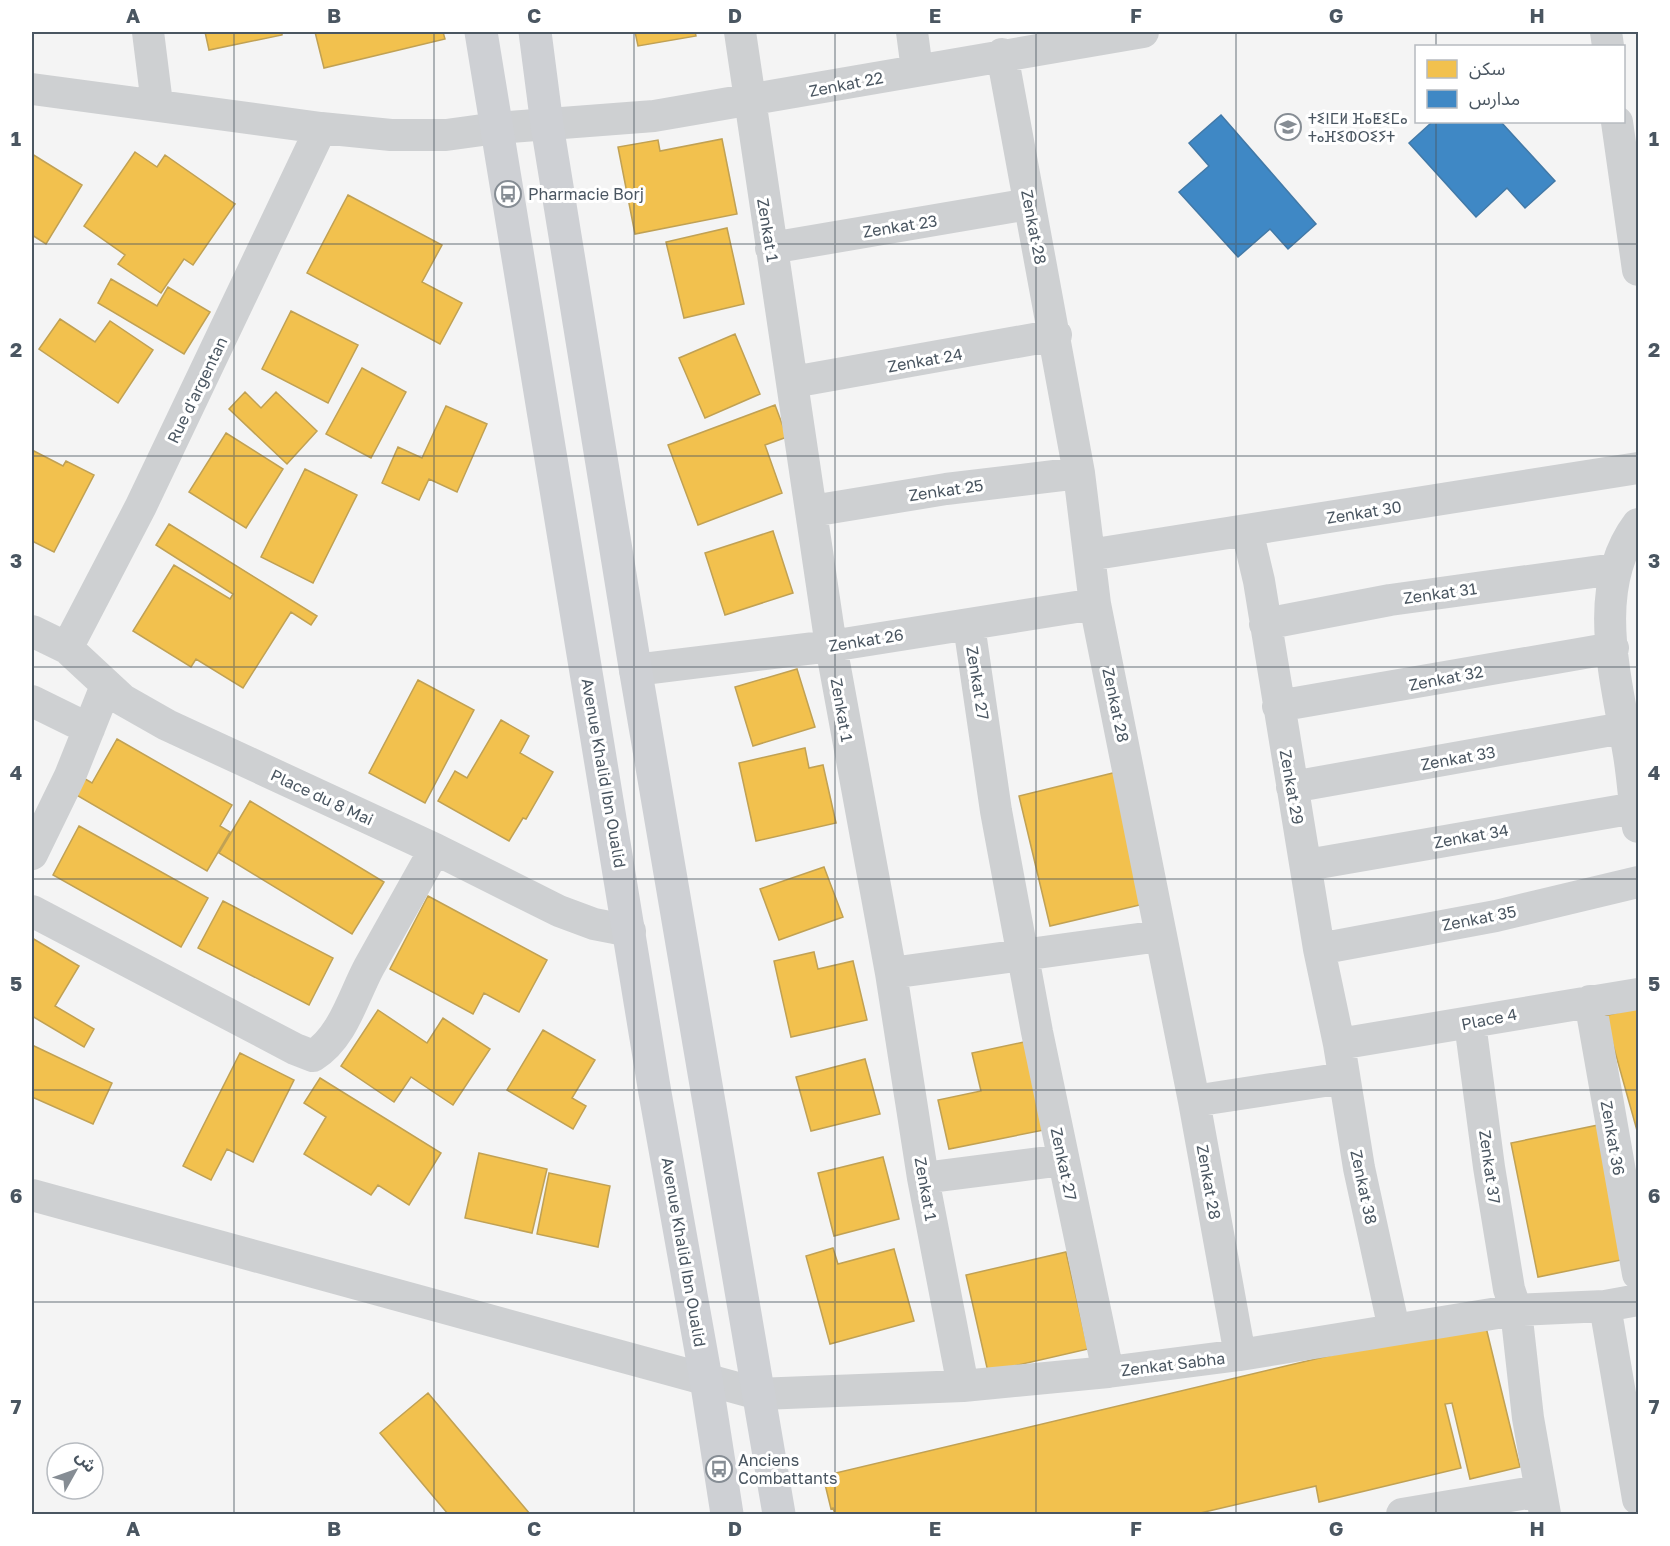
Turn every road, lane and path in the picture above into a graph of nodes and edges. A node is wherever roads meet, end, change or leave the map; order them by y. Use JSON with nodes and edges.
{"nodes":[{"id":1,"x":148,"y":32,"type":"edge"},
{"id":2,"x":480,"y":32,"type":"edge"},
{"id":3,"x":535,"y":32,"type":"edge"},
{"id":4,"x":740,"y":32,"type":"edge"},
{"id":5,"x":912,"y":32,"type":"edge"},
{"id":6,"x":1143,"y":32,"type":"edge"},
{"id":7,"x":1099,"y":35,"type":"edge"},
{"id":8,"x":1002,"y":54,"type":"junction"},
{"id":9,"x":917,"y":70,"type":"junction"},
{"id":10,"x":32,"y":89,"type":"edge"},
{"id":11,"x":749,"y":101,"type":"junction"},
{"id":12,"x":157,"y":104,"type":"junction"},
{"id":13,"x":1617,"y":123,"type":"edge"},
{"id":14,"x":547,"y":125,"type":"junction"},
{"id":15,"x":321,"y":128,"type":"junction"},
{"id":16,"x":497,"y":128,"type":"junction"},
{"id":17,"x":1632,"y":182,"type":"edge"},
{"id":18,"x":1029,"y":204,"type":"junction"},
{"id":19,"x":771,"y":248,"type":"junction"},
{"id":20,"x":1638,"y":270,"type":"edge"},
{"id":21,"x":1056,"y":335,"type":"junction"},
{"id":22,"x":793,"y":382,"type":"junction"},
{"id":23,"x":1638,"y":468,"type":"edge"},
{"id":24,"x":1079,"y":473,"type":"junction"},
{"id":25,"x":812,"y":511,"type":"junction"},
{"id":26,"x":1638,"y":524,"type":"edge"},
{"id":27,"x":1247,"y":530,"type":"junction"},
{"id":28,"x":1089,"y":555,"type":"junction"},
{"id":29,"x":1615,"y":568,"type":"junction"},
{"id":30,"x":1095,"y":604,"type":"junction"},
{"id":31,"x":1265,"y":624,"type":"junction"},
{"id":32,"x":969,"y":625,"type":"junction"},
{"id":33,"x":32,"y":631,"type":"edge"},
{"id":34,"x":831,"y":646,"type":"junction"},
{"id":35,"x":67,"y":648,"type":"junction"},
{"id":36,"x":1613,"y":648,"type":"junction"},
{"id":37,"x":635,"y":670,"type":"junction"},
{"id":38,"x":106,"y":686,"type":"junction"},
{"id":39,"x":32,"y":701,"type":"edge"},
{"id":40,"x":1278,"y":706,"type":"junction"},
{"id":41,"x":1623,"y":728,"type":"junction"},
{"id":42,"x":89,"y":729,"type":"junction"},
{"id":43,"x":1292,"y":786,"type":"junction"},
{"id":44,"x":1637,"y":818,"type":"edge"},
{"id":45,"x":435,"y":849,"type":"junction"},
{"id":46,"x":32,"y":854,"type":"edge"},
{"id":47,"x":1307,"y":865,"type":"junction"},
{"id":48,"x":1638,"y":882,"type":"edge"},
{"id":49,"x":32,"y":911,"type":"edge"},
{"id":50,"x":630,"y":931,"type":"junction"},
{"id":51,"x":1160,"y":936,"type":"junction"},
{"id":52,"x":1319,"y":949,"type":"junction"},
{"id":53,"x":1024,"y":955,"type":"junction"},
{"id":54,"x":891,"y":973,"type":"junction"},
{"id":55,"x":1638,"y":994,"type":"edge"},
{"id":56,"x":1590,"y":1001,"type":"junction"},
{"id":57,"x":1470,"y":1023,"type":"junction"},
{"id":58,"x":1339,"y":1044,"type":"junction"},
{"id":59,"x":1344,"y":1078,"type":"junction"},
{"id":60,"x":1194,"y":1101,"type":"junction"},
{"id":61,"x":1063,"y":1160,"type":"junction"},
{"id":62,"x":923,"y":1178,"type":"junction"},
{"id":63,"x":32,"y":1195,"type":"edge"},
{"id":64,"x":1638,"y":1274,"type":"edge"},
{"id":65,"x":1638,"y":1300,"type":"edge"},
{"id":66,"x":1605,"y":1306,"type":"junction"},
{"id":67,"x":1516,"y":1310,"type":"junction"},
{"id":68,"x":1394,"y":1329,"type":"junction"},
{"id":69,"x":1240,"y":1355,"type":"junction"},
{"id":70,"x":1108,"y":1372,"type":"junction"},
{"id":71,"x":706,"y":1379,"type":"junction"},
{"id":72,"x":963,"y":1386,"type":"junction"},
{"id":73,"x":759,"y":1394,"type":"junction"},
{"id":74,"x":1638,"y":1499,"type":"edge"},
{"id":75,"x":1542,"y":1503,"type":"edge"},
{"id":76,"x":727,"y":1515,"type":"edge"},
{"id":77,"x":779,"y":1515,"type":"edge"},
{"id":78,"x":1402,"y":1515,"type":"edge"}],
"edges":[{"from":1,"to":12,"type":"street"},
{"from":2,"to":16,"type":"main road","name":"Avenue Khalid Ibn Oualid"},
{"from":3,"to":14,"type":"main road"},
{"from":4,"to":11,"type":"street","name":"Zenkat 1"},
{"from":5,"to":9,"type":"street"},
{"from":6,"to":7,"type":"street","name":"Zenkat 22"},
{"from":7,"to":8,"type":"street","name":"Zenkat 22"},
{"from":8,"to":9,"type":"street","name":"Zenkat 22"},
{"from":8,"to":18,"type":"street","name":"Zenkat 28"},
{"from":9,"to":11,"type":"street","name":"Zenkat 22"},
{"from":10,"to":12,"type":"street","name":"Zenkat 22"},
{"from":11,"to":14,"type":"street","name":"Zenkat 22"},
{"from":11,"to":19,"type":"street","name":"Zenkat 1"},
{"from":12,"to":15,"type":"street","name":"Zenkat 22"},
{"from":13,"to":17,"type":"street"},
{"from":14,"to":16,"type":"street","name":"Zenkat 22"},
{"from":14,"to":37,"type":"main road"},
{"from":15,"to":16,"type":"street","name":"Zenkat 22"},
{"from":15,"to":35,"type":"street","name":"Rue d'argentan"},
{"from":16,"to":50,"type":"main road","name":"Avenue Khalid Ibn Oualid"},
{"from":17,"to":20,"type":"street"},
{"from":18,"to":19,"type":"street","name":"Zenkat 23"},
{"from":18,"to":21,"type":"street","name":"Zenkat 28"},
{"from":19,"to":22,"type":"street","name":"Zenkat 1"},
{"from":21,"to":22,"type":"street","name":"Zenkat 24"},
{"from":21,"to":24,"type":"street","name":"Zenkat 28"},
{"from":22,"to":25,"type":"street","name":"Zenkat 1"},
{"from":23,"to":27,"type":"street","name":"Zenkat 30"},
{"from":24,"to":25,"type":"street","name":"Zenkat 25"},
{"from":24,"to":28,"type":"street","name":"Zenkat 28"},
{"from":25,"to":34,"type":"street","name":"Zenkat 1"},
{"from":26,"to":29,"type":"street"},
{"from":27,"to":28,"type":"street","name":"Zenkat 30"},
{"from":27,"to":31,"type":"street","name":"Zenkat 29"},
{"from":28,"to":30,"type":"street","name":"Zenkat 28"},
{"from":29,"to":31,"type":"street","name":"Zenkat 31"},
{"from":29,"to":36,"type":"street"},
{"from":30,"to":32,"type":"street","name":"Zenkat 26"},
{"from":30,"to":51,"type":"street","name":"Zenkat 28"},
{"from":31,"to":40,"type":"street","name":"Zenkat 29"},
{"from":32,"to":34,"type":"street","name":"Zenkat 26"},
{"from":32,"to":53,"type":"street","name":"Zenkat 27"},
{"from":33,"to":35,"type":"street","name":"Place du 8 Mai"},
{"from":34,"to":37,"type":"street","name":"Zenkat 26"},
{"from":34,"to":54,"type":"street","name":"Zenkat 1"},
{"from":35,"to":38,"type":"street","name":"Place du 8 Mai"},
{"from":36,"to":40,"type":"street","name":"Zenkat 32"},
{"from":36,"to":41,"type":"street"},
{"from":37,"to":73,"type":"main road"},
{"from":38,"to":42,"type":"street"},
{"from":38,"to":45,"type":"street","name":"Place du 8 Mai"},
{"from":39,"to":42,"type":"street"},
{"from":40,"to":43,"type":"street","name":"Zenkat 29"},
{"from":41,"to":43,"type":"street","name":"Zenkat 33"},
{"from":41,"to":44,"type":"street"},
{"from":42,"to":46,"type":"street"},
{"from":43,"to":47,"type":"street","name":"Zenkat 29"},
{"from":44,"to":47,"type":"street","name":"Zenkat 34"},
{"from":45,"to":49,"type":"street"},
{"from":45,"to":50,"type":"street","name":"Place du 8 Mai"},
{"from":47,"to":52,"type":"street","name":"Zenkat 29"},
{"from":48,"to":52,"type":"street","name":"Zenkat 35"},
{"from":50,"to":71,"type":"main road","name":"Avenue Khalid Ibn Oualid"},
{"from":51,"to":53,"type":"street"},
{"from":51,"to":60,"type":"street","name":"Zenkat 28"},
{"from":52,"to":58,"type":"street","name":"Zenkat 29"},
{"from":53,"to":54,"type":"street"},
{"from":53,"to":61,"type":"street","name":"Zenkat 27"},
{"from":54,"to":62,"type":"street","name":"Zenkat 1"},
{"from":55,"to":56,"type":"street","name":"Place 4"},
{"from":56,"to":57,"type":"street","name":"Place 4"},
{"from":56,"to":64,"type":"street","name":"Zenkat 36"},
{"from":57,"to":58,"type":"street","name":"Place 4"},
{"from":57,"to":67,"type":"street","name":"Zenkat 37"},
{"from":58,"to":59,"type":"street","name":"Zenkat 38"},
{"from":59,"to":60,"type":"street"},
{"from":59,"to":68,"type":"street","name":"Zenkat 38"},
{"from":60,"to":69,"type":"street","name":"Zenkat 28"},
{"from":61,"to":62,"type":"street"},
{"from":61,"to":70,"type":"street","name":"Zenkat 27"},
{"from":62,"to":72,"type":"street","name":"Zenkat 1"},
{"from":63,"to":71,"type":"street","name":"Zenkat Sabha"},
{"from":65,"to":66,"type":"street","name":"Zenkat Sabha"},
{"from":66,"to":67,"type":"street","name":"Zenkat Sabha"},
{"from":66,"to":74,"type":"street"},
{"from":67,"to":68,"type":"street","name":"Zenkat Sabha"},
{"from":67,"to":75,"type":"street","name":"Zenkat 37"},
{"from":68,"to":69,"type":"street","name":"Zenkat Sabha"},
{"from":69,"to":70,"type":"street","name":"Zenkat Sabha"},
{"from":70,"to":72,"type":"street","name":"Zenkat Sabha"},
{"from":71,"to":73,"type":"street","name":"Zenkat Sabha"},
{"from":71,"to":76,"type":"main road","name":"Avenue Khalid Ibn Oualid"},
{"from":72,"to":73,"type":"street","name":"Zenkat Sabha"},
{"from":73,"to":77,"type":"main road"},
{"from":75,"to":78,"type":"street"}]}
